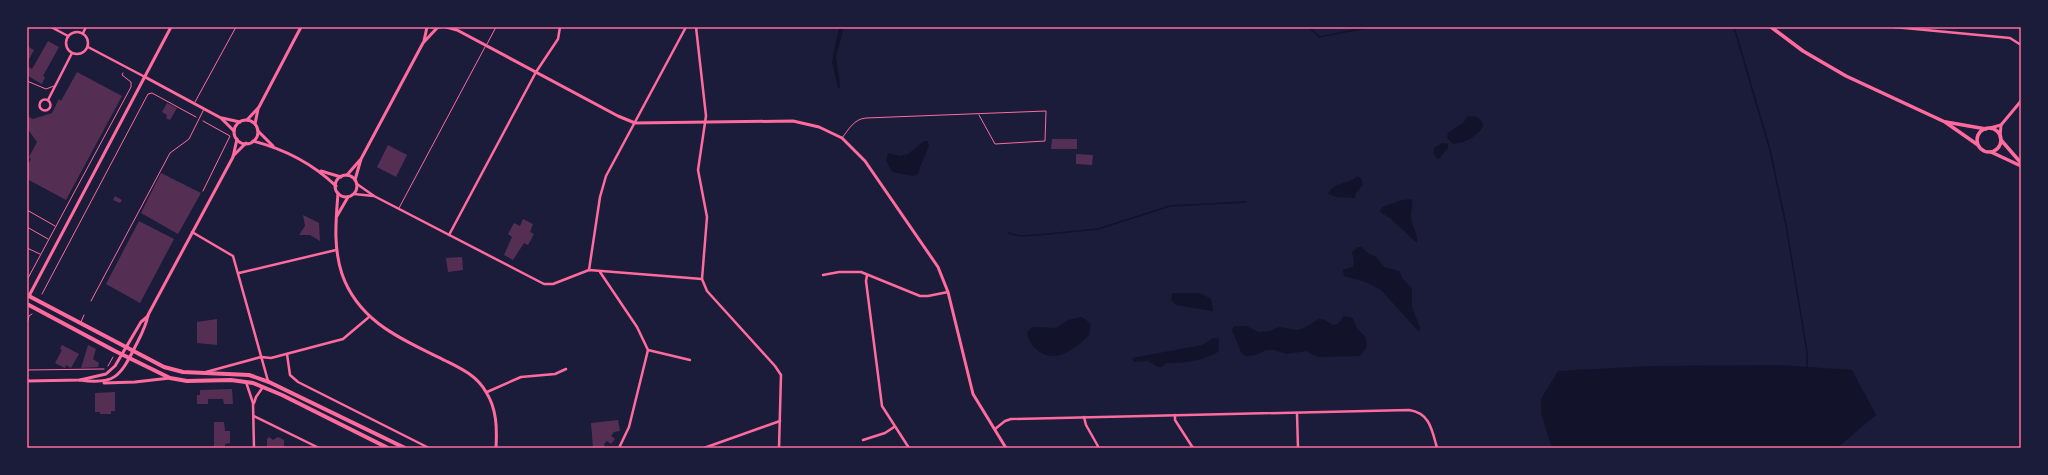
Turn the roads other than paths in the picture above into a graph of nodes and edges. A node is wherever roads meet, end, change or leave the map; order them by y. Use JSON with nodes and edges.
{"nodes":[{"id":1,"x":51,"y":27,"type":"edge"},
{"id":2,"x":86,"y":27,"type":"edge"},
{"id":3,"x":171,"y":27,"type":"edge"},
{"id":4,"x":236,"y":27,"type":"edge"},
{"id":5,"x":301,"y":27,"type":"edge"},
{"id":6,"x":427,"y":27,"type":"edge"},
{"id":7,"x":432,"y":27,"type":"edge"},
{"id":8,"x":446,"y":27,"type":"edge"},
{"id":9,"x":496,"y":27,"type":"edge"},
{"id":10,"x":560,"y":27,"type":"edge"},
{"id":11,"x":686,"y":27,"type":"edge"},
{"id":12,"x":696,"y":27,"type":"edge"},
{"id":13,"x":1771,"y":27,"type":"edge"},
{"id":14,"x":1894,"y":27,"type":"edge"},
{"id":15,"x":439,"y":28,"type":"edge"},
{"id":16,"x":456,"y":28,"type":"edge"},
{"id":17,"x":83,"y":33,"type":"junction"},
{"id":18,"x":68,"y":36,"type":"junction"},
{"id":19,"x":423,"y":43,"type":"junction"},
{"id":20,"x":486,"y":45,"type":"junction"},
{"id":21,"x":2021,"y":45,"type":"edge"},
{"id":22,"x":88,"y":47,"type":"junction"},
{"id":23,"x":72,"y":53,"type":"junction"},
{"id":24,"x":536,"y":72,"type":"junction"},
{"id":25,"x":145,"y":77,"type":"junction"},
{"id":26,"x":27,"y":81,"type":"edge"},
{"id":27,"x":56,"y":85,"type":"junction"},
{"id":28,"x":48,"y":100,"type":"junction"},
{"id":29,"x":2021,"y":101,"type":"edge"},
{"id":30,"x":195,"y":104,"type":"junction"},
{"id":31,"x":259,"y":107,"type":"junction"},
{"id":32,"x":204,"y":109,"type":"junction"},
{"id":33,"x":979,"y":114,"type":"junction"},
{"id":34,"x":221,"y":118,"type":"junction"},
{"id":35,"x":247,"y":120,"type":"junction"},
{"id":36,"x":240,"y":122,"type":"junction"},
{"id":37,"x":705,"y":122,"type":"junction"},
{"id":38,"x":1945,"y":122,"type":"junction"},
{"id":39,"x":635,"y":123,"type":"junction"},
{"id":40,"x":255,"y":124,"type":"junction"},
{"id":41,"x":2000,"y":125,"type":"junction"},
{"id":42,"x":1988,"y":129,"type":"junction"},
{"id":43,"x":234,"y":131,"type":"junction"},
{"id":44,"x":258,"y":131,"type":"junction"},
{"id":45,"x":842,"y":138,"type":"junction"},
{"id":46,"x":237,"y":139,"type":"junction"},
{"id":47,"x":2000,"y":139,"type":"junction"},
{"id":48,"x":253,"y":141,"type":"junction"},
{"id":49,"x":246,"y":143,"type":"junction"},
{"id":50,"x":1978,"y":145,"type":"junction"},
{"id":51,"x":273,"y":146,"type":"junction"},
{"id":52,"x":1991,"y":152,"type":"junction"},
{"id":53,"x":233,"y":157,"type":"junction"},
{"id":54,"x":361,"y":159,"type":"junction"},
{"id":55,"x":2021,"y":163,"type":"edge"},
{"id":56,"x":2021,"y":166,"type":"edge"},
{"id":57,"x":319,"y":170,"type":"junction"},
{"id":58,"x":347,"y":175,"type":"junction"},
{"id":59,"x":341,"y":177,"type":"junction"},
{"id":60,"x":355,"y":180,"type":"junction"},
{"id":61,"x":357,"y":184,"type":"junction"},
{"id":62,"x":336,"y":186,"type":"junction"},
{"id":63,"x":338,"y":193,"type":"junction"},
{"id":64,"x":354,"y":194,"type":"junction"},
{"id":65,"x":374,"y":196,"type":"junction"},
{"id":66,"x":348,"y":197,"type":"junction"},
{"id":67,"x":399,"y":208,"type":"junction"},
{"id":68,"x":337,"y":218,"type":"junction"},
{"id":69,"x":192,"y":232,"type":"junction"},
{"id":70,"x":449,"y":235,"type":"junction"},
{"id":71,"x":336,"y":250,"type":"junction"},
{"id":72,"x":589,"y":270,"type":"junction"},
{"id":73,"x":600,"y":272,"type":"junction"},
{"id":74,"x":239,"y":273,"type":"junction"},
{"id":75,"x":823,"y":275,"type":"dead end"},
{"id":76,"x":867,"y":275,"type":"junction"},
{"id":77,"x":702,"y":279,"type":"junction"},
{"id":78,"x":948,"y":292,"type":"junction"},
{"id":79,"x":28,"y":297,"type":"edge"},
{"id":80,"x":91,"y":301,"type":"dead end"},
{"id":81,"x":27,"y":304,"type":"edge"},
{"id":82,"x":84,"y":315,"type":"dead end"},
{"id":83,"x":148,"y":315,"type":"junction"},
{"id":84,"x":369,"y":317,"type":"junction"},
{"id":85,"x":80,"y":322,"type":"junction"},
{"id":86,"x":127,"y":347,"type":"junction"},
{"id":87,"x":648,"y":350,"type":"junction"},
{"id":88,"x":133,"y":351,"type":"junction"},
{"id":89,"x":287,"y":354,"type":"junction"},
{"id":90,"x":122,"y":355,"type":"junction"},
{"id":91,"x":261,"y":357,"type":"junction"},
{"id":92,"x":129,"y":358,"type":"junction"},
{"id":93,"x":690,"y":360,"type":"dead end"},
{"id":94,"x":566,"y":369,"type":"dead end"},
{"id":95,"x":204,"y":373,"type":"junction"},
{"id":96,"x":170,"y":378,"type":"junction"},
{"id":97,"x":80,"y":380,"type":"junction"},
{"id":98,"x":246,"y":381,"type":"junction"},
{"id":99,"x":27,"y":382,"type":"edge"},
{"id":100,"x":101,"y":382,"type":"junction"},
{"id":101,"x":269,"y":382,"type":"junction"},
{"id":102,"x":263,"y":387,"type":"junction"},
{"id":103,"x":487,"y":392,"type":"junction"},
{"id":104,"x":253,"y":403,"type":"junction"},
{"id":105,"x":1297,"y":413,"type":"junction"},
{"id":106,"x":1175,"y":415,"type":"junction"},
{"id":107,"x":254,"y":416,"type":"junction"},
{"id":108,"x":1084,"y":417,"type":"junction"},
{"id":109,"x":780,"y":421,"type":"junction"},
{"id":110,"x":894,"y":427,"type":"junction"},
{"id":111,"x":995,"y":429,"type":"junction"},
{"id":112,"x":863,"y":440,"type":"dead end"},
{"id":113,"x":254,"y":448,"type":"edge"},
{"id":114,"x":319,"y":448,"type":"edge"},
{"id":115,"x":388,"y":448,"type":"edge"},
{"id":116,"x":405,"y":448,"type":"edge"},
{"id":117,"x":429,"y":448,"type":"edge"},
{"id":118,"x":496,"y":448,"type":"edge"},
{"id":119,"x":619,"y":448,"type":"edge"},
{"id":120,"x":704,"y":448,"type":"edge"},
{"id":121,"x":779,"y":448,"type":"edge"},
{"id":122,"x":909,"y":448,"type":"edge"},
{"id":123,"x":1006,"y":448,"type":"edge"},
{"id":124,"x":1099,"y":448,"type":"edge"},
{"id":125,"x":1193,"y":448,"type":"edge"},
{"id":126,"x":1298,"y":448,"type":"edge"},
{"id":127,"x":1437,"y":448,"type":"edge"}],
"edges":[{"from":1,"to":18,"type":"street"},
{"from":2,"to":17,"type":"street"},
{"from":3,"to":25,"type":"street"},
{"from":4,"to":30,"type":"lane"},
{"from":5,"to":31,"type":"street"},
{"from":6,"to":19,"type":"street"},
{"from":7,"to":15,"type":"street"},
{"from":8,"to":16,"type":"street"},
{"from":9,"to":20,"type":"lane"},
{"from":10,"to":24,"type":"street"},
{"from":11,"to":39,"type":"street"},
{"from":12,"to":37,"type":"street"},
{"from":13,"to":38,"type":"main road"},
{"from":14,"to":21,"type":"street"},
{"from":15,"to":19,"type":"street"},
{"from":16,"to":20,"type":"street"},
{"from":17,"to":18,"type":"street"},
{"from":17,"to":22,"type":"street"},
{"from":18,"to":23,"type":"street"},
{"from":19,"to":54,"type":"street"},
{"from":20,"to":24,"type":"street"},
{"from":20,"to":67,"type":"lane"},
{"from":22,"to":23,"type":"street"},
{"from":22,"to":25,"type":"street"},
{"from":23,"to":27,"type":"street"},
{"from":24,"to":39,"type":"street"},
{"from":24,"to":70,"type":"street"},
{"from":25,"to":30,"type":"street"},
{"from":25,"to":79,"type":"street"},
{"from":26,"to":27,"type":"lane"},
{"from":27,"to":28,"type":"street"},
{"from":28,"to":28,"type":"street"},
{"from":29,"to":41,"type":"street"},
{"from":30,"to":32,"type":"street"},
{"from":31,"to":35,"type":"street"},
{"from":31,"to":40,"type":"street"},
{"from":32,"to":34,"type":"street"},
{"from":32,"to":80,"type":"lane"},
{"from":33,"to":33,"type":"lane"},
{"from":33,"to":45,"type":"lane"},
{"from":34,"to":36,"type":"street"},
{"from":34,"to":43,"type":"street"},
{"from":35,"to":36,"type":"street"},
{"from":35,"to":40,"type":"street"},
{"from":36,"to":43,"type":"street"},
{"from":37,"to":39,"type":"street"},
{"from":37,"to":45,"type":"street"},
{"from":37,"to":77,"type":"street"},
{"from":38,"to":42,"type":"main road"},
{"from":38,"to":50,"type":"main road"},
{"from":39,"to":72,"type":"street"},
{"from":40,"to":44,"type":"street"},
{"from":41,"to":42,"type":"street"},
{"from":41,"to":47,"type":"street"},
{"from":42,"to":47,"type":"main road"},
{"from":42,"to":50,"type":"main road"},
{"from":43,"to":46,"type":"street"},
{"from":44,"to":48,"type":"street"},
{"from":44,"to":51,"type":"street"},
{"from":45,"to":78,"type":"street"},
{"from":46,"to":49,"type":"street"},
{"from":46,"to":53,"type":"street"},
{"from":47,"to":52,"type":"main road"},
{"from":47,"to":55,"type":"main road"},
{"from":48,"to":49,"type":"street"},
{"from":48,"to":51,"type":"street"},
{"from":49,"to":53,"type":"street"},
{"from":50,"to":52,"type":"main road"},
{"from":51,"to":57,"type":"street"},
{"from":52,"to":56,"type":"main road"},
{"from":53,"to":69,"type":"street"},
{"from":54,"to":58,"type":"street"},
{"from":54,"to":60,"type":"street"},
{"from":57,"to":59,"type":"street"},
{"from":57,"to":62,"type":"street"},
{"from":58,"to":59,"type":"street"},
{"from":58,"to":60,"type":"street"},
{"from":59,"to":62,"type":"street"},
{"from":60,"to":61,"type":"street"},
{"from":61,"to":64,"type":"street"},
{"from":61,"to":65,"type":"street"},
{"from":62,"to":63,"type":"street"},
{"from":63,"to":66,"type":"street"},
{"from":63,"to":68,"type":"street"},
{"from":64,"to":65,"type":"street"},
{"from":64,"to":66,"type":"street"},
{"from":65,"to":67,"type":"street"},
{"from":66,"to":68,"type":"street"},
{"from":67,"to":70,"type":"street"},
{"from":68,"to":71,"type":"street"},
{"from":69,"to":74,"type":"street"},
{"from":69,"to":83,"type":"street"},
{"from":70,"to":72,"type":"street"},
{"from":71,"to":74,"type":"street"},
{"from":71,"to":84,"type":"street"},
{"from":72,"to":73,"type":"street"},
{"from":73,"to":77,"type":"street"},
{"from":73,"to":87,"type":"street"},
{"from":74,"to":91,"type":"street"},
{"from":75,"to":76,"type":"street"},
{"from":76,"to":78,"type":"street"},
{"from":76,"to":110,"type":"street"},
{"from":77,"to":109,"type":"street"},
{"from":78,"to":111,"type":"street"},
{"from":79,"to":85,"type":"highway"},
{"from":81,"to":90,"type":"highway"},
{"from":82,"to":85,"type":"lane"},
{"from":83,"to":86,"type":"street"},
{"from":83,"to":88,"type":"street"},
{"from":84,"to":89,"type":"street"},
{"from":84,"to":103,"type":"street"},
{"from":85,"to":86,"type":"highway"},
{"from":86,"to":88,"type":"highway"},
{"from":86,"to":90,"type":"street"},
{"from":87,"to":93,"type":"street"},
{"from":87,"to":119,"type":"street"},
{"from":88,"to":92,"type":"street"},
{"from":88,"to":95,"type":"highway"},
{"from":89,"to":91,"type":"street"},
{"from":89,"to":117,"type":"street"},
{"from":90,"to":92,"type":"highway"},
{"from":90,"to":97,"type":"street"},
{"from":91,"to":95,"type":"street"},
{"from":91,"to":101,"type":"street"},
{"from":92,"to":96,"type":"highway"},
{"from":92,"to":100,"type":"street"},
{"from":94,"to":103,"type":"street"},
{"from":95,"to":101,"type":"highway"},
{"from":96,"to":98,"type":"highway"},
{"from":96,"to":100,"type":"street"},
{"from":97,"to":99,"type":"street"},
{"from":97,"to":100,"type":"street"},
{"from":98,"to":102,"type":"highway"},
{"from":98,"to":104,"type":"street"},
{"from":101,"to":116,"type":"highway"},
{"from":102,"to":104,"type":"street"},
{"from":102,"to":115,"type":"highway"},
{"from":103,"to":118,"type":"street"},
{"from":104,"to":107,"type":"street"},
{"from":105,"to":106,"type":"street"},
{"from":105,"to":126,"type":"street"},
{"from":105,"to":127,"type":"street"},
{"from":106,"to":108,"type":"street"},
{"from":106,"to":125,"type":"street"},
{"from":107,"to":113,"type":"street"},
{"from":107,"to":114,"type":"street"},
{"from":108,"to":111,"type":"street"},
{"from":108,"to":124,"type":"street"},
{"from":109,"to":120,"type":"street"},
{"from":109,"to":121,"type":"street"},
{"from":110,"to":112,"type":"street"},
{"from":110,"to":122,"type":"street"},
{"from":111,"to":123,"type":"street"}]}
